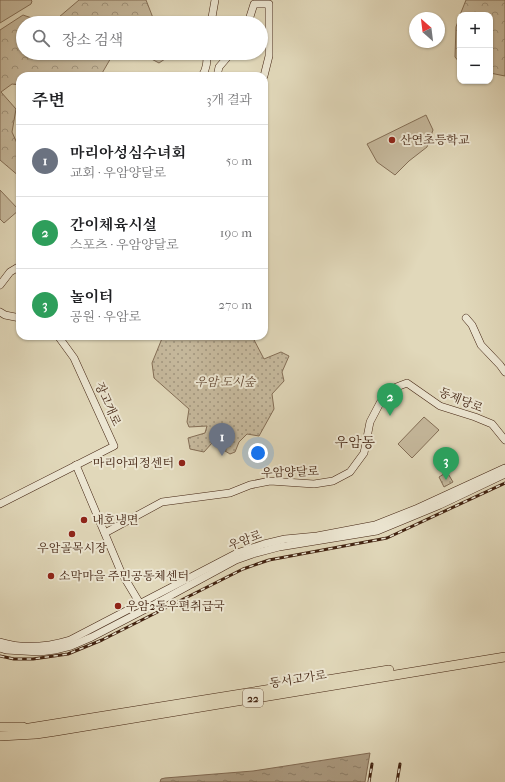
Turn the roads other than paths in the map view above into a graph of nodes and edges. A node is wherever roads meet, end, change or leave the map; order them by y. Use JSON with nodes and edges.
{"nodes":[{"id":1,"x":215,"y":0,"type":"edge"},
{"id":2,"x":212,"y":16,"type":"edge"},
{"id":3,"x":250,"y":16,"type":"edge"},
{"id":4,"x":268,"y":56,"type":"edge"},
{"id":5,"x":207,"y":60,"type":"edge"},
{"id":6,"x":225,"y":60,"type":"edge"},
{"id":7,"x":267,"y":60,"type":"edge"},
{"id":8,"x":205,"y":72,"type":"edge"},
{"id":9,"x":218,"y":72,"type":"edge"},
{"id":10,"x":265,"y":72,"type":"edge"},
{"id":11,"x":16,"y":268,"type":"edge"},
{"id":12,"x":0,"y":285,"type":"edge"},
{"id":13,"x":0,"y":312,"type":"edge"},
{"id":14,"x":16,"y":317,"type":"edge"},
{"id":15,"x":466,"y":318,"type":"dead end"},
{"id":16,"x":61,"y":340,"type":"edge"},
{"id":17,"x":505,"y":372,"type":"edge"},
{"id":18,"x":407,"y":383,"type":"joint"},
{"id":19,"x":505,"y":440,"type":"edge"},
{"id":20,"x":76,"y":465,"type":"junction"},
{"id":21,"x":505,"y":468,"type":"edge"},
{"id":22,"x":505,"y":474,"type":"edge"},
{"id":23,"x":0,"y":504,"type":"edge"},
{"id":24,"x":105,"y":533,"type":"junction"},
{"id":25,"x":142,"y":607,"type":"junction"},
{"id":26,"x":0,"y":642,"type":"edge"},
{"id":27,"x":0,"y":648,"type":"edge"},
{"id":28,"x":505,"y":652,"type":"edge"},
{"id":29,"x":505,"y":657,"type":"edge"},
{"id":30,"x":0,"y":727,"type":"edge"},
{"id":31,"x":36,"y":727,"type":"junction"},
{"id":32,"x":0,"y":731,"type":"edge"},
{"id":33,"x":56,"y":731,"type":"junction"},
{"id":34,"x":0,"y":736,"type":"edge"},
{"id":35,"x":0,"y":741,"type":"edge"}],
"edges":[{"from":1,"to":2,"type":"street"},
{"from":3,"to":4,"type":"street"},
{"from":5,"to":8,"type":"street"},
{"from":6,"to":9,"type":"street"},
{"from":7,"to":10,"type":"street"},
{"from":11,"to":12,"type":"street"},
{"from":13,"to":14,"type":"street"},
{"from":15,"to":17,"type":"street"},
{"from":16,"to":20,"type":"street","name":"장고개로"},
{"from":18,"to":19,"type":"street","name":"동제당로"},
{"from":18,"to":24,"type":"street","name":"우암양달로"},
{"from":20,"to":23,"type":"street","name":"장고개로"},
{"from":20,"to":24,"type":"street"},
{"from":21,"to":25,"type":"street","name":"우암로"},
{"from":22,"to":25,"type":"street","name":"우암로"},
{"from":24,"to":25,"type":"street"},
{"from":25,"to":26,"type":"street","name":"우암로"},
{"from":25,"to":27,"type":"street","name":"우암로"},
{"from":28,"to":31,"type":"highway","name":"동서고가로","number":"22"},
{"from":29,"to":33,"type":"highway","name":"동서고가로","number":"22"},
{"from":30,"to":31,"type":"highway"},
{"from":31,"to":32,"type":"highway","name":"동서고가로","number":"22"},
{"from":33,"to":34,"type":"highway","name":"동서고가로","number":"22"},
{"from":33,"to":35,"type":"highway"}]}
